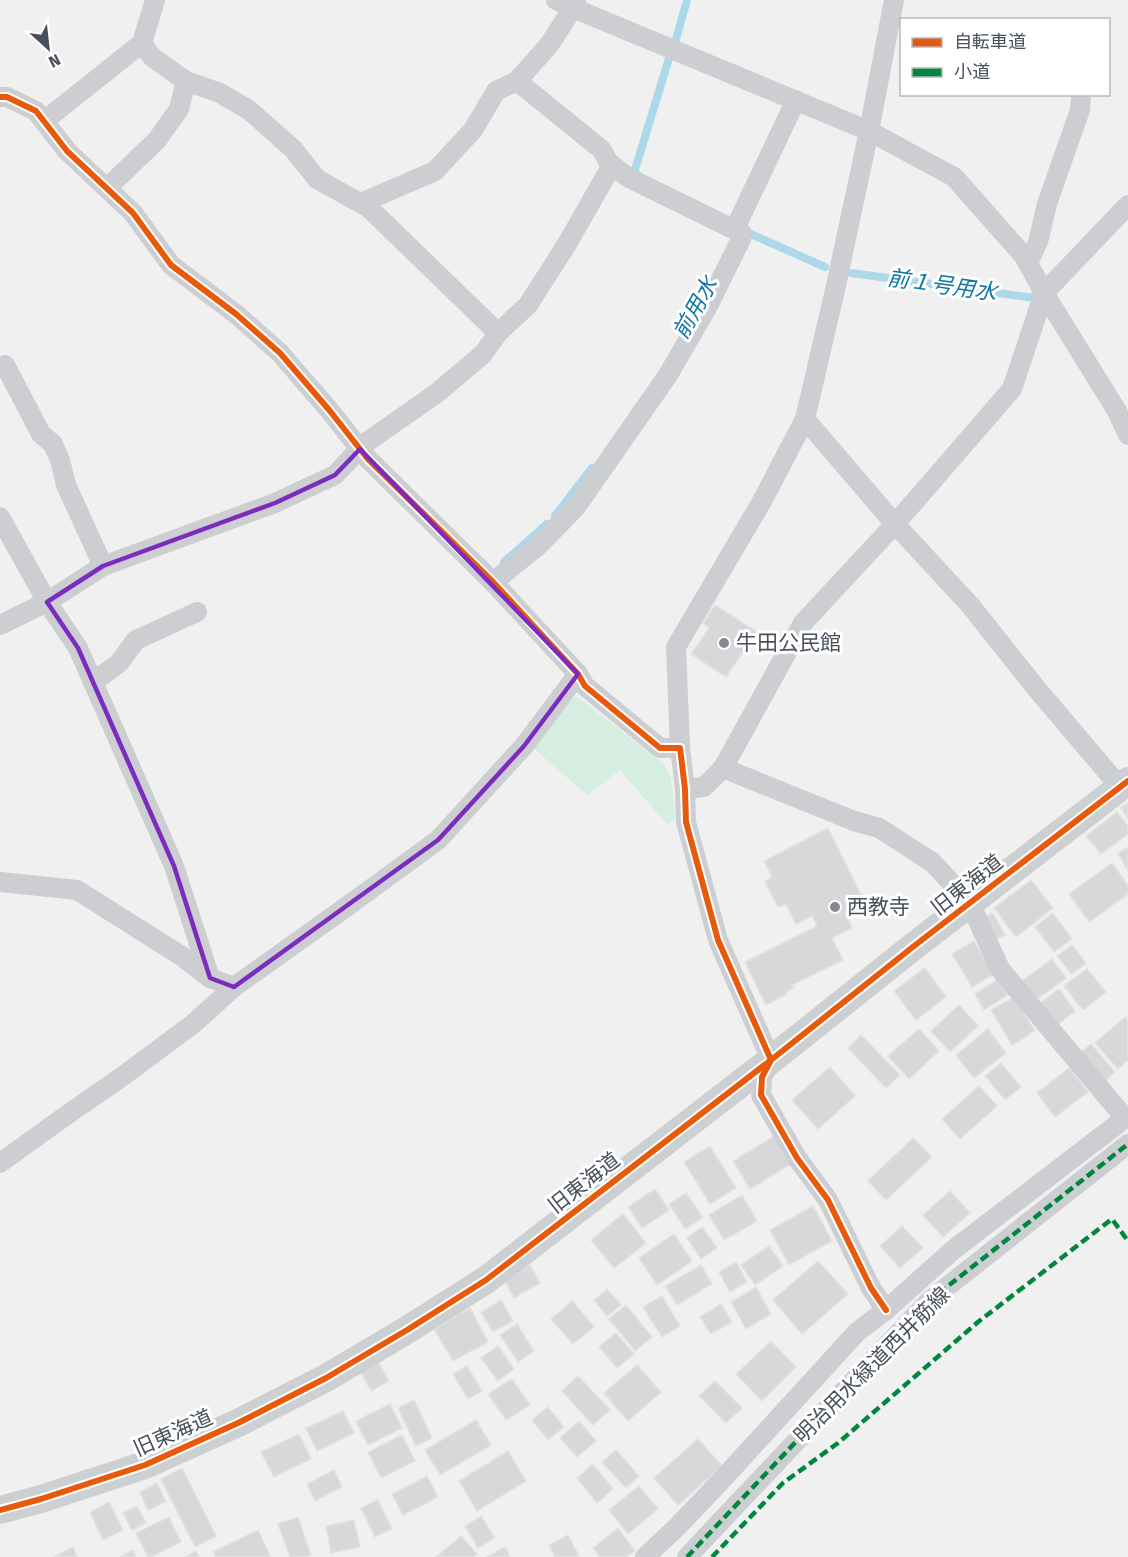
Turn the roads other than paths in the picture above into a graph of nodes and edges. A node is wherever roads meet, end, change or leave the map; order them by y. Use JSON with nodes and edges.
{"nodes":[{"id":1,"x":155,"y":0,"type":"edge"},
{"id":2,"x":894,"y":0,"type":"edge"},
{"id":3,"x":568,"y":3,"type":"edge"},
{"id":4,"x":142,"y":43,"type":"junction"},
{"id":5,"x":186,"y":81,"type":"junction"},
{"id":6,"x":517,"y":81,"type":"junction"},
{"id":7,"x":1081,"y":96,"type":"edge"},
{"id":8,"x":0,"y":97,"type":"edge"},
{"id":9,"x":796,"y":100,"type":"junction"},
{"id":10,"x":44,"y":121,"type":"junction"},
{"id":11,"x":869,"y":131,"type":"junction"},
{"id":12,"x":612,"y":165,"type":"junction"},
{"id":13,"x":107,"y":188,"type":"junction"},
{"id":14,"x":361,"y":203,"type":"junction"},
{"id":15,"x":1128,"y":205,"type":"edge"},
{"id":16,"x":737,"y":227,"type":"junction"},
{"id":17,"x":1028,"y":263,"type":"junction"},
{"id":18,"x":1044,"y":293,"type":"junction"},
{"id":19,"x":498,"y":333,"type":"junction"},
{"id":20,"x":5,"y":365,"type":"dead end"},
{"id":21,"x":805,"y":419,"type":"junction"},
{"id":22,"x":1128,"y":435,"type":"edge"},
{"id":23,"x":360,"y":449,"type":"junction"},
{"id":24,"x":0,"y":516,"type":"edge"},
{"id":25,"x":895,"y":524,"type":"junction"},
{"id":26,"x":103,"y":566,"type":"junction"},
{"id":27,"x":493,"y":582,"type":"junction"},
{"id":28,"x":47,"y":602,"type":"junction"},
{"id":29,"x":197,"y":612,"type":"dead end"},
{"id":30,"x":0,"y":626,"type":"edge"},
{"id":31,"x":578,"y":674,"type":"junction"},
{"id":32,"x":93,"y":682,"type":"junction"},
{"id":33,"x":680,"y":748,"type":"junction"},
{"id":34,"x":723,"y":768,"type":"junction"},
{"id":35,"x":1124,"y":784,"type":"edge"},
{"id":36,"x":685,"y":789,"type":"junction"},
{"id":37,"x":0,"y":882,"type":"edge"},
{"id":38,"x":970,"y":903,"type":"junction"},
{"id":39,"x":210,"y":978,"type":"junction"},
{"id":40,"x":234,"y":987,"type":"junction"},
{"id":41,"x":771,"y":1060,"type":"junction"},
{"id":42,"x":1126,"y":1117,"type":"edge"},
{"id":43,"x":1128,"y":1144,"type":"edge"},
{"id":44,"x":0,"y":1163,"type":"edge"},
{"id":45,"x":886,"y":1310,"type":"junction"},
{"id":46,"x":0,"y":1510,"type":"edge"},
{"id":47,"x":645,"y":1557,"type":"edge"},
{"id":48,"x":687,"y":1557,"type":"edge"}],
"edges":[{"from":1,"to":4,"type":"street"},
{"from":2,"to":11,"type":"street"},
{"from":3,"to":6,"type":"street"},
{"from":3,"to":9,"type":"street"},
{"from":4,"to":5,"type":"street"},
{"from":4,"to":10,"type":"street"},
{"from":5,"to":13,"type":"street"},
{"from":5,"to":14,"type":"street"},
{"from":6,"to":12,"type":"street"},
{"from":6,"to":14,"type":"street"},
{"from":7,"to":17,"type":"street"},
{"from":8,"to":10,"type":"street"},
{"from":9,"to":11,"type":"street"},
{"from":9,"to":16,"type":"street"},
{"from":10,"to":13,"type":"street"},
{"from":11,"to":17,"type":"street"},
{"from":11,"to":21,"type":"street"},
{"from":12,"to":16,"type":"street"},
{"from":12,"to":19,"type":"street"},
{"from":13,"to":23,"type":"street"},
{"from":14,"to":19,"type":"street"},
{"from":15,"to":18,"type":"street"},
{"from":16,"to":27,"type":"street"},
{"from":17,"to":18,"type":"street"},
{"from":18,"to":22,"type":"street"},
{"from":18,"to":25,"type":"street"},
{"from":19,"to":23,"type":"street"},
{"from":20,"to":26,"type":"street"},
{"from":21,"to":25,"type":"street"},
{"from":21,"to":33,"type":"street"},
{"from":23,"to":26,"type":"street"},
{"from":23,"to":27,"type":"street"},
{"from":24,"to":28,"type":"street"},
{"from":25,"to":34,"type":"street"},
{"from":25,"to":35,"type":"street"},
{"from":26,"to":28,"type":"street"},
{"from":27,"to":31,"type":"street"},
{"from":28,"to":30,"type":"street"},
{"from":28,"to":32,"type":"street"},
{"from":29,"to":32,"type":"street"},
{"from":31,"to":33,"type":"street"},
{"from":31,"to":40,"type":"street"},
{"from":32,"to":39,"type":"street"},
{"from":33,"to":36,"type":"street"},
{"from":34,"to":36,"type":"street"},
{"from":34,"to":38,"type":"street"},
{"from":35,"to":38,"type":"street","name":"旧東海道"},
{"from":36,"to":41,"type":"street"},
{"from":37,"to":39,"type":"street"},
{"from":38,"to":41,"type":"street","name":"旧東海道"},
{"from":38,"to":42,"type":"street"},
{"from":39,"to":40,"type":"street"},
{"from":40,"to":44,"type":"street"},
{"from":41,"to":45,"type":"street"},
{"from":41,"to":46,"type":"street","name":"旧東海道"},
{"from":42,"to":45,"type":"street"},
{"from":43,"to":48,"type":"street","name":"明治用水緑道西井筋線"},
{"from":45,"to":47,"type":"street"}]}
